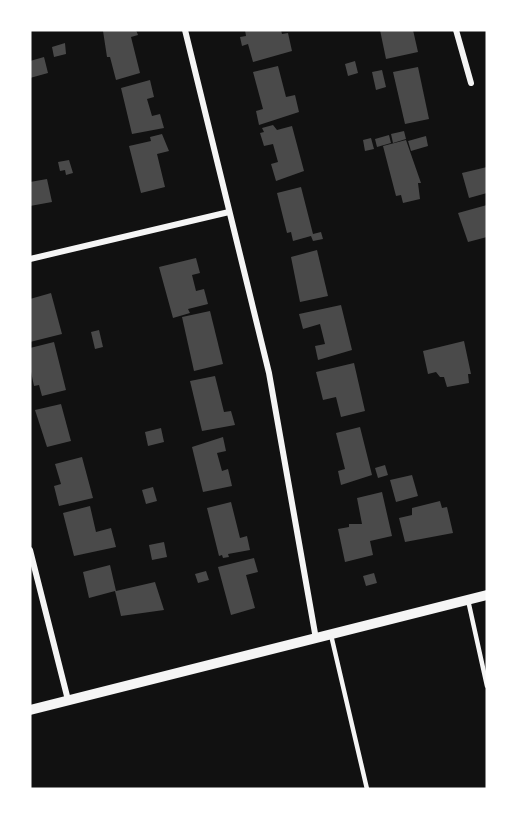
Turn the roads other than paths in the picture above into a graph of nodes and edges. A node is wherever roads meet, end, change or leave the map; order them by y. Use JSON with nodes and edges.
{"nodes":[{"id":1,"x":185,"y":30,"type":"edge"},
{"id":2,"x":456,"y":30,"type":"edge"},
{"id":3,"x":471,"y":83,"type":"dead end"},
{"id":4,"x":229,"y":212,"type":"junction"},
{"id":5,"x":30,"y":259,"type":"edge"},
{"id":6,"x":30,"y":550,"type":"edge"},
{"id":7,"x":487,"y":595,"type":"edge"},
{"id":8,"x":468,"y":600,"type":"junction"},
{"id":9,"x":331,"y":635,"type":"junction"},
{"id":10,"x":316,"y":639,"type":"junction"},
{"id":11,"x":487,"y":686,"type":"edge"},
{"id":12,"x":68,"y":700,"type":"junction"},
{"id":13,"x":30,"y":710,"type":"edge"},
{"id":14,"x":367,"y":789,"type":"edge"}],
"edges":[{"from":1,"to":4,"type":"street"},
{"from":2,"to":3,"type":"street"},
{"from":4,"to":5,"type":"street"},
{"from":4,"to":10,"type":"street"},
{"from":6,"to":12,"type":"street"},
{"from":7,"to":8,"type":"street"},
{"from":8,"to":9,"type":"street"},
{"from":8,"to":11,"type":"lane"},
{"from":9,"to":10,"type":"street"},
{"from":9,"to":14,"type":"lane"},
{"from":10,"to":12,"type":"street"},
{"from":12,"to":13,"type":"street"}]}
